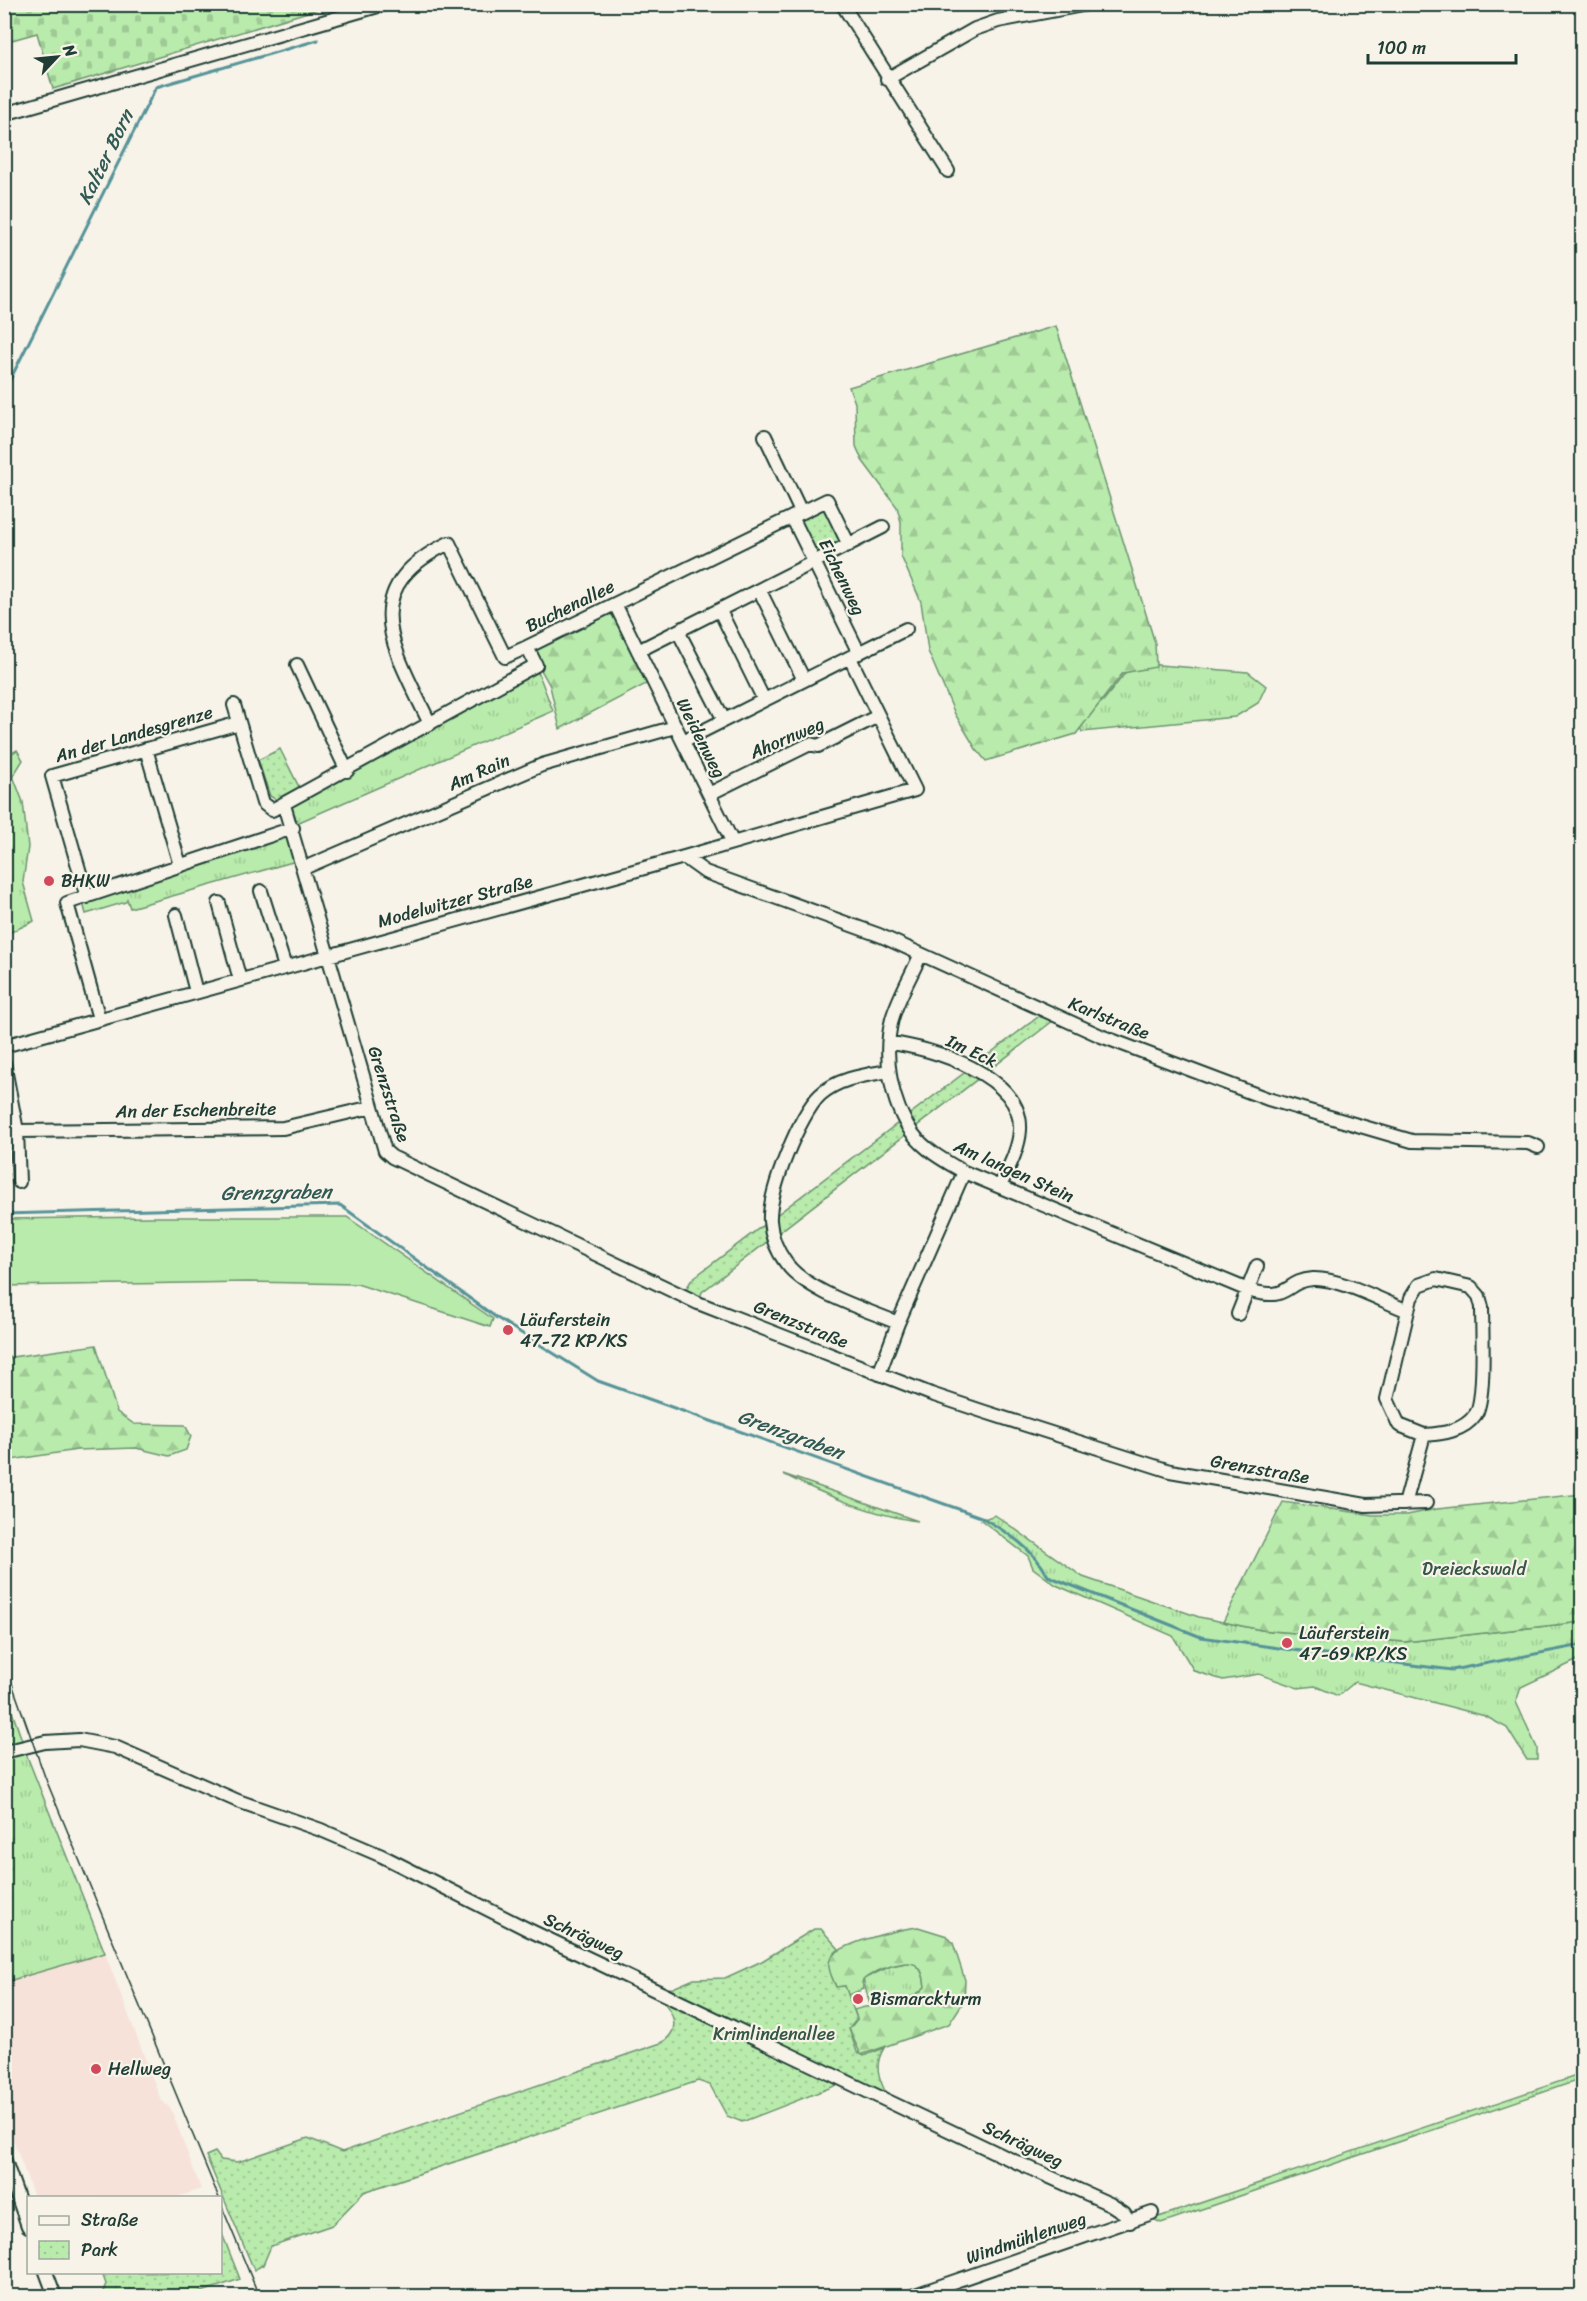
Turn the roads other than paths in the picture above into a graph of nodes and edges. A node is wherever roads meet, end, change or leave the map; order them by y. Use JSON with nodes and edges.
{"nodes":[{"id":1,"x":385,"y":4,"type":"edge"},
{"id":2,"x":842,"y":4,"type":"edge"},
{"id":3,"x":1088,"y":4,"type":"edge"},
{"id":4,"x":887,"y":79,"type":"junction"},
{"id":5,"x":4,"y":114,"type":"edge"},
{"id":6,"x":948,"y":171,"type":"dead end"},
{"id":7,"x":765,"y":436,"type":"dead end"},
{"id":8,"x":797,"y":514,"type":"junction"},
{"id":9,"x":883,"y":527,"type":"dead end"},
{"id":10,"x":849,"y":545,"type":"junction"},
{"id":11,"x":815,"y":563,"type":"junction"},
{"id":12,"x":760,"y":591,"type":"junction"},
{"id":13,"x":615,"y":604,"type":"junction"},
{"id":14,"x":720,"y":610,"type":"junction"},
{"id":15,"x":906,"y":629,"type":"dead end"},
{"id":16,"x":678,"y":631,"type":"junction"},
{"id":17,"x":527,"y":647,"type":"junction"},
{"id":18,"x":638,"y":651,"type":"junction"},
{"id":19,"x":855,"y":656,"type":"junction"},
{"id":20,"x":297,"y":665,"type":"dead end"},
{"id":21,"x":804,"y":680,"type":"junction"},
{"id":22,"x":764,"y":700,"type":"junction"},
{"id":23,"x":234,"y":705,"type":"dead end"},
{"id":24,"x":878,"y":716,"type":"junction"},
{"id":25,"x":724,"y":720,"type":"junction"},
{"id":26,"x":239,"y":723,"type":"junction"},
{"id":27,"x":430,"y":724,"type":"junction"},
{"id":28,"x":675,"y":727,"type":"junction"},
{"id":29,"x":683,"y":741,"type":"junction"},
{"id":30,"x":146,"y":749,"type":"junction"},
{"id":31,"x":347,"y":771,"type":"junction"},
{"id":32,"x":915,"y":790,"type":"joint"},
{"id":33,"x":709,"y":794,"type":"junction"},
{"id":34,"x":284,"y":805,"type":"junction"},
{"id":35,"x":292,"y":828,"type":"junction"},
{"id":36,"x":732,"y":841,"type":"junction"},
{"id":37,"x":684,"y":856,"type":"junction"},
{"id":38,"x":180,"y":865,"type":"junction"},
{"id":39,"x":304,"y":868,"type":"junction"},
{"id":40,"x":261,"y":891,"type":"dead end"},
{"id":41,"x":87,"y":897,"type":"junction"},
{"id":42,"x":219,"y":903,"type":"dead end"},
{"id":43,"x":176,"y":915,"type":"dead end"},
{"id":44,"x":329,"y":955,"type":"junction"},
{"id":45,"x":920,"y":956,"type":"junction"},
{"id":46,"x":285,"y":967,"type":"junction"},
{"id":47,"x":240,"y":980,"type":"junction"},
{"id":48,"x":196,"y":992,"type":"junction"},
{"id":49,"x":99,"y":1019,"type":"junction"},
{"id":50,"x":890,"y":1043,"type":"junction"},
{"id":51,"x":4,"y":1046,"type":"edge"},
{"id":52,"x":4,"y":1064,"type":"edge"},
{"id":53,"x":889,"y":1071,"type":"junction"},
{"id":54,"x":372,"y":1107,"type":"junction"},
{"id":55,"x":17,"y":1131,"type":"junction"},
{"id":56,"x":1538,"y":1147,"type":"dead end"},
{"id":57,"x":964,"y":1172,"type":"junction"},
{"id":58,"x":19,"y":1182,"type":"dead end"},
{"id":59,"x":1000,"y":1186,"type":"junction"},
{"id":60,"x":1257,"y":1266,"type":"dead end"},
{"id":61,"x":1248,"y":1290,"type":"junction"},
{"id":62,"x":1406,"y":1310,"type":"junction"},
{"id":63,"x":1238,"y":1314,"type":"dead end"},
{"id":64,"x":898,"y":1323,"type":"junction"},
{"id":65,"x":879,"y":1374,"type":"junction"},
{"id":66,"x":1424,"y":1435,"type":"junction"},
{"id":67,"x":1426,"y":1503,"type":"dead end"},
{"id":68,"x":1405,"y":1504,"type":"junction"},
{"id":69,"x":4,"y":1752,"type":"edge"},
{"id":70,"x":4,"y":2158,"type":"edge"},
{"id":71,"x":1152,"y":2213,"type":"dead end"},
{"id":72,"x":1130,"y":2222,"type":"junction"},
{"id":73,"x":27,"y":2223,"type":"edge"},
{"id":74,"x":47,"y":2274,"type":"edge"},
{"id":75,"x":55,"y":2296,"type":"edge"},
{"id":76,"x":912,"y":2296,"type":"edge"}],
"edges":[{"from":1,"to":5,"type":"street"},
{"from":2,"to":4,"type":"street"},
{"from":3,"to":4,"type":"street"},
{"from":4,"to":6,"type":"street"},
{"from":7,"to":8,"type":"street","name":"Eichenweg"},
{"from":8,"to":10,"type":"street","name":"Buchenallee"},
{"from":8,"to":11,"type":"street","name":"Eichenweg"},
{"from":8,"to":13,"type":"street","name":"Buchenallee"},
{"from":9,"to":10,"type":"street"},
{"from":10,"to":11,"type":"street"},
{"from":11,"to":12,"type":"street"},
{"from":11,"to":19,"type":"street","name":"Eichenweg"},
{"from":12,"to":14,"type":"street"},
{"from":12,"to":21,"type":"street"},
{"from":13,"to":17,"type":"street","name":"Buchenallee"},
{"from":13,"to":18,"type":"street","name":"Weidenweg"},
{"from":14,"to":16,"type":"street"},
{"from":14,"to":22,"type":"street"},
{"from":15,"to":19,"type":"street"},
{"from":16,"to":18,"type":"street"},
{"from":16,"to":25,"type":"street"},
{"from":17,"to":27,"type":"street","name":"Buchenallee"},
{"from":17,"to":27,"type":"street"},
{"from":18,"to":28,"type":"street","name":"Weidenweg"},
{"from":19,"to":21,"type":"street"},
{"from":19,"to":24,"type":"street","name":"Eichenweg"},
{"from":20,"to":31,"type":"street"},
{"from":21,"to":22,"type":"street"},
{"from":22,"to":25,"type":"street"},
{"from":23,"to":26,"type":"street","name":"An der Landesgrenze"},
{"from":24,"to":32,"type":"street","name":"Eichenweg"},
{"from":24,"to":33,"type":"street","name":"Ahornweg"},
{"from":25,"to":29,"type":"street"},
{"from":26,"to":30,"type":"street","name":"An der Landesgrenze"},
{"from":26,"to":34,"type":"street","name":"An der Landesgrenze"},
{"from":27,"to":31,"type":"street","name":"Buchenallee"},
{"from":28,"to":29,"type":"street","name":"Weidenweg"},
{"from":28,"to":39,"type":"street","name":"Am Rain"},
{"from":29,"to":33,"type":"street","name":"Weidenweg"},
{"from":30,"to":38,"type":"street"},
{"from":30,"to":41,"type":"street","name":"An der Landesgrenze"},
{"from":31,"to":34,"type":"street","name":"Buchenallee"},
{"from":32,"to":36,"type":"street","name":"Modelwitzer Straße"},
{"from":33,"to":36,"type":"street","name":"Weidenweg"},
{"from":34,"to":35,"type":"street"},
{"from":35,"to":38,"type":"street"},
{"from":35,"to":39,"type":"street"},
{"from":36,"to":37,"type":"street","name":"Modelwitzer Straße"},
{"from":37,"to":44,"type":"street","name":"Modelwitzer Straße"},
{"from":37,"to":45,"type":"street","name":"Karlstraße"},
{"from":38,"to":41,"type":"street"},
{"from":39,"to":44,"type":"street"},
{"from":40,"to":46,"type":"street"},
{"from":41,"to":49,"type":"street"},
{"from":42,"to":47,"type":"street"},
{"from":43,"to":48,"type":"street"},
{"from":44,"to":46,"type":"street","name":"Modelwitzer Straße"},
{"from":44,"to":54,"type":"street","name":"Grenzstraße"},
{"from":45,"to":50,"type":"street","name":"Am langen Stein"},
{"from":45,"to":56,"type":"street","name":"Karlstraße"},
{"from":46,"to":47,"type":"street","name":"Modelwitzer Straße"},
{"from":47,"to":48,"type":"street","name":"Modelwitzer Straße"},
{"from":48,"to":49,"type":"street","name":"Modelwitzer Straße"},
{"from":49,"to":51,"type":"street","name":"Modelwitzer Straße"},
{"from":50,"to":53,"type":"street","name":"Am langen Stein"},
{"from":50,"to":59,"type":"street","name":"Im Eck"},
{"from":52,"to":55,"type":"street"},
{"from":53,"to":57,"type":"street","name":"Am langen Stein"},
{"from":53,"to":64,"type":"street"},
{"from":54,"to":55,"type":"street","name":"An der Eschenbreite"},
{"from":54,"to":65,"type":"street","name":"Grenzstraße"},
{"from":55,"to":58,"type":"street"},
{"from":57,"to":59,"type":"street","name":"Am langen Stein"},
{"from":57,"to":64,"type":"street"},
{"from":59,"to":61,"type":"street","name":"Am langen Stein"},
{"from":60,"to":61,"type":"street"},
{"from":61,"to":62,"type":"street","name":"Am langen Stein"},
{"from":61,"to":63,"type":"street"},
{"from":62,"to":66,"type":"street"},
{"from":62,"to":66,"type":"street"},
{"from":64,"to":65,"type":"street"},
{"from":65,"to":68,"type":"street","name":"Grenzstraße"},
{"from":66,"to":68,"type":"street"},
{"from":67,"to":68,"type":"street","name":"Grenzstraße"},
{"from":69,"to":72,"type":"street","name":"Schrägweg"},
{"from":70,"to":73,"type":"street"},
{"from":71,"to":72,"type":"street","name":"Windmühlenweg"},
{"from":72,"to":76,"type":"street","name":"Windmühlenweg"},
{"from":74,"to":75,"type":"street"}]}
